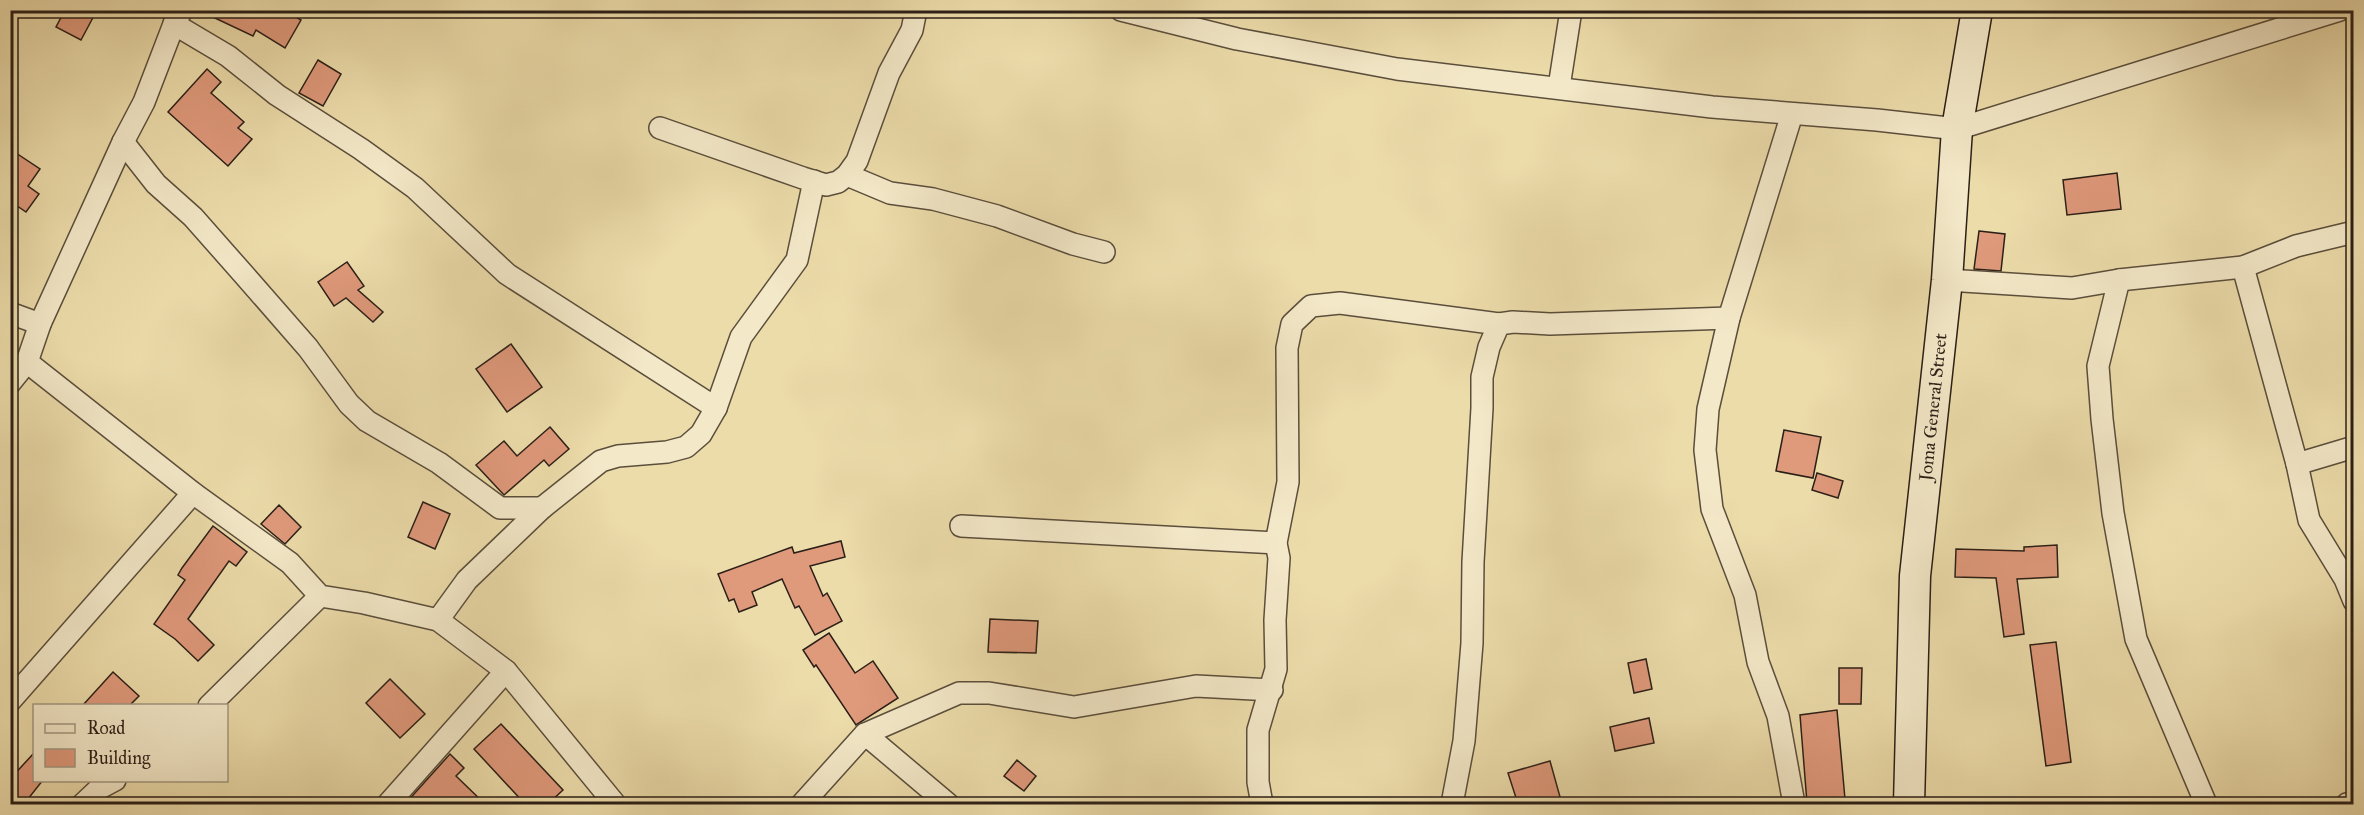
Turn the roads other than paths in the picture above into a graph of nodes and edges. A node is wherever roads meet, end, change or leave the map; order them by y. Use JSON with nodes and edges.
{"nodes":[{"id":1,"x":916,"y":10,"type":"edge"},
{"id":2,"x":1121,"y":10,"type":"edge"},
{"id":3,"x":1571,"y":10,"type":"edge"},
{"id":4,"x":1977,"y":10,"type":"edge"},
{"id":5,"x":2340,"y":10,"type":"edge"},
{"id":6,"x":178,"y":17,"type":"edge"},
{"id":7,"x":1559,"y":87,"type":"junction"},
{"id":8,"x":1792,"y":114,"type":"junction"},
{"id":9,"x":660,"y":128,"type":"dead end"},
{"id":10,"x":1956,"y":129,"type":"junction"},
{"id":11,"x":123,"y":142,"type":"junction"},
{"id":12,"x":847,"y":175,"type":"junction"},
{"id":13,"x":814,"y":181,"type":"junction"},
{"id":14,"x":2354,"y":232,"type":"edge"},
{"id":15,"x":1104,"y":252,"type":"dead end"},
{"id":16,"x":2243,"y":267,"type":"junction"},
{"id":17,"x":1947,"y":280,"type":"junction"},
{"id":18,"x":2119,"y":280,"type":"junction"},
{"id":19,"x":10,"y":313,"type":"edge"},
{"id":20,"x":1729,"y":318,"type":"junction"},
{"id":21,"x":40,"y":324,"type":"junction"},
{"id":22,"x":1499,"y":324,"type":"junction"},
{"id":23,"x":27,"y":362,"type":"junction"},
{"id":24,"x":10,"y":383,"type":"edge"},
{"id":25,"x":716,"y":408,"type":"junction"},
{"id":26,"x":2354,"y":447,"type":"edge"},
{"id":27,"x":2297,"y":464,"type":"junction"},
{"id":28,"x":193,"y":493,"type":"junction"},
{"id":29,"x":542,"y":508,"type":"junction"},
{"id":30,"x":961,"y":526,"type":"dead end"},
{"id":31,"x":1276,"y":543,"type":"junction"},
{"id":32,"x":2349,"y":576,"type":"edge"},
{"id":33,"x":320,"y":596,"type":"junction"},
{"id":34,"x":2354,"y":601,"type":"edge"},
{"id":35,"x":438,"y":620,"type":"junction"},
{"id":36,"x":506,"y":672,"type":"junction"},
{"id":37,"x":1272,"y":690,"type":"junction"},
{"id":38,"x":10,"y":701,"type":"edge"},
{"id":39,"x":210,"y":704,"type":"edge"},
{"id":40,"x":865,"y":734,"type":"junction"},
{"id":41,"x":111,"y":782,"type":"edge"},
{"id":42,"x":2354,"y":803,"type":"edge"},
{"id":43,"x":83,"y":804,"type":"edge"},
{"id":44,"x":388,"y":804,"type":"edge"},
{"id":45,"x":615,"y":804,"type":"edge"},
{"id":46,"x":802,"y":804,"type":"edge"},
{"id":47,"x":948,"y":804,"type":"edge"},
{"id":48,"x":1262,"y":804,"type":"edge"},
{"id":49,"x":1452,"y":804,"type":"edge"},
{"id":50,"x":1794,"y":804,"type":"edge"},
{"id":51,"x":1909,"y":804,"type":"edge"},
{"id":52,"x":2206,"y":804,"type":"edge"},
{"id":53,"x":2347,"y":804,"type":"edge"}],
"edges":[{"from":1,"to":12,"type":"street"},
{"from":2,"to":7,"type":"street"},
{"from":3,"to":7,"type":"street"},
{"from":4,"to":10,"type":"street","name":"Joma General Street"},
{"from":5,"to":10,"type":"street"},
{"from":6,"to":11,"type":"street"},
{"from":6,"to":25,"type":"street"},
{"from":7,"to":8,"type":"street"},
{"from":8,"to":10,"type":"street"},
{"from":8,"to":20,"type":"street"},
{"from":9,"to":13,"type":"street"},
{"from":10,"to":17,"type":"street","name":"Joma General Street"},
{"from":11,"to":21,"type":"street"},
{"from":11,"to":29,"type":"street"},
{"from":12,"to":13,"type":"street"},
{"from":12,"to":15,"type":"street"},
{"from":13,"to":25,"type":"street"},
{"from":14,"to":16,"type":"street"},
{"from":16,"to":18,"type":"street"},
{"from":16,"to":27,"type":"street"},
{"from":17,"to":18,"type":"street"},
{"from":17,"to":51,"type":"street","name":"Joma General Street"},
{"from":18,"to":52,"type":"street"},
{"from":19,"to":21,"type":"street"},
{"from":20,"to":22,"type":"street"},
{"from":20,"to":50,"type":"street"},
{"from":21,"to":23,"type":"street"},
{"from":22,"to":31,"type":"street"},
{"from":22,"to":49,"type":"street"},
{"from":23,"to":24,"type":"street"},
{"from":23,"to":28,"type":"street"},
{"from":25,"to":29,"type":"street"},
{"from":26,"to":27,"type":"street"},
{"from":27,"to":32,"type":"street"},
{"from":28,"to":33,"type":"street"},
{"from":28,"to":38,"type":"street"},
{"from":29,"to":35,"type":"street"},
{"from":30,"to":31,"type":"street"},
{"from":31,"to":37,"type":"street"},
{"from":32,"to":34,"type":"street"},
{"from":33,"to":35,"type":"street"},
{"from":33,"to":39,"type":"street"},
{"from":35,"to":36,"type":"street"},
{"from":36,"to":44,"type":"street"},
{"from":36,"to":45,"type":"street"},
{"from":37,"to":40,"type":"street"},
{"from":37,"to":48,"type":"street"},
{"from":40,"to":46,"type":"street"},
{"from":40,"to":47,"type":"street"},
{"from":41,"to":43,"type":"street"},
{"from":42,"to":53,"type":"street"}]}
